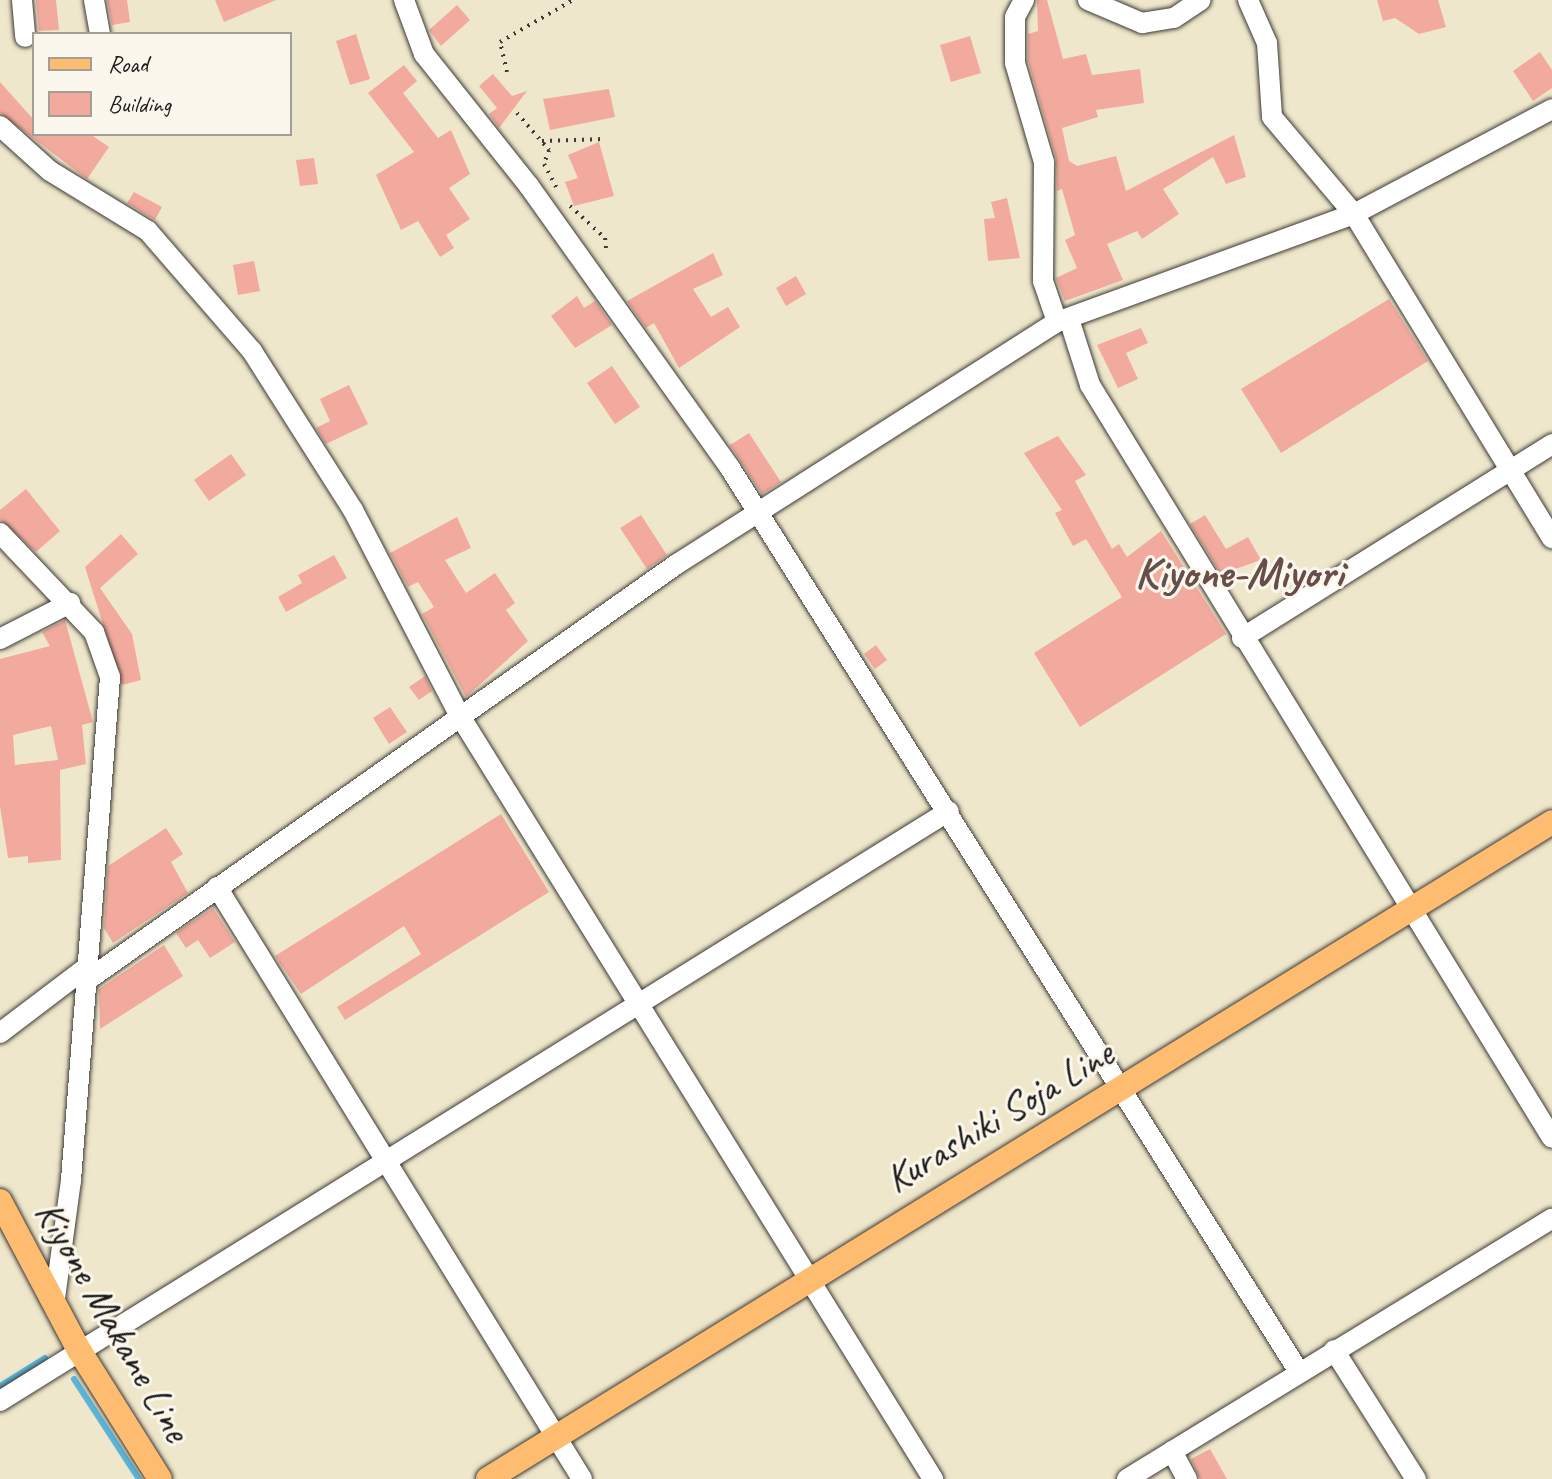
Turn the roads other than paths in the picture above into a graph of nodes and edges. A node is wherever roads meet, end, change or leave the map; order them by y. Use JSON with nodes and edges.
{"nodes":[{"id":1,"x":22,"y":0,"type":"edge"},
{"id":2,"x":94,"y":0,"type":"edge"},
{"id":3,"x":404,"y":0,"type":"edge"},
{"id":4,"x":1024,"y":0,"type":"edge"},
{"id":5,"x":1088,"y":0,"type":"edge"},
{"id":6,"x":1201,"y":0,"type":"edge"},
{"id":7,"x":1248,"y":0,"type":"edge"},
{"id":8,"x":100,"y":32,"type":"edge"},
{"id":9,"x":25,"y":37,"type":"dead end"},
{"id":10,"x":1552,"y":109,"type":"edge"},
{"id":11,"x":0,"y":126,"type":"edge"},
{"id":12,"x":1354,"y":214,"type":"junction"},
{"id":13,"x":1063,"y":321,"type":"junction"},
{"id":14,"x":1552,"y":444,"type":"edge"},
{"id":15,"x":1510,"y":470,"type":"junction"},
{"id":16,"x":759,"y":513,"type":"junction"},
{"id":17,"x":0,"y":533,"type":"edge"},
{"id":18,"x":1552,"y":538,"type":"edge"},
{"id":19,"x":70,"y":603,"type":"junction"},
{"id":20,"x":1242,"y":638,"type":"junction"},
{"id":21,"x":0,"y":639,"type":"edge"},
{"id":22,"x":460,"y":716,"type":"junction"},
{"id":23,"x":949,"y":811,"type":"junction"},
{"id":24,"x":1552,"y":822,"type":"edge"},
{"id":25,"x":217,"y":887,"type":"junction"},
{"id":26,"x":1410,"y":909,"type":"junction"},
{"id":27,"x":87,"y":974,"type":"junction"},
{"id":28,"x":642,"y":1009,"type":"junction"},
{"id":29,"x":0,"y":1033,"type":"edge"},
{"id":30,"x":1120,"y":1086,"type":"junction"},
{"id":31,"x":1552,"y":1138,"type":"edge"},
{"id":32,"x":386,"y":1162,"type":"junction"},
{"id":33,"x":0,"y":1201,"type":"edge"},
{"id":34,"x":1552,"y":1219,"type":"edge"},
{"id":35,"x":807,"y":1277,"type":"junction"},
{"id":36,"x":54,"y":1305,"type":"junction"},
{"id":37,"x":79,"y":1350,"type":"junction"},
{"id":38,"x":1334,"y":1350,"type":"junction"},
{"id":39,"x":1299,"y":1372,"type":"junction"},
{"id":40,"x":0,"y":1401,"type":"edge"},
{"id":41,"x":555,"y":1436,"type":"junction"},
{"id":42,"x":1172,"y":1451,"type":"junction"},
{"id":43,"x":160,"y":1479,"type":"edge"},
{"id":44,"x":488,"y":1479,"type":"edge"},
{"id":45,"x":582,"y":1479,"type":"edge"},
{"id":46,"x":933,"y":1479,"type":"edge"},
{"id":47,"x":1127,"y":1479,"type":"edge"},
{"id":48,"x":1187,"y":1479,"type":"edge"},
{"id":49,"x":1416,"y":1479,"type":"edge"}],
"edges":[{"from":1,"to":9,"type":"street"},
{"from":2,"to":8,"type":"street"},
{"from":3,"to":16,"type":"street"},
{"from":4,"to":13,"type":"street"},
{"from":5,"to":6,"type":"street"},
{"from":7,"to":12,"type":"street"},
{"from":10,"to":12,"type":"street"},
{"from":11,"to":22,"type":"street"},
{"from":12,"to":13,"type":"street"},
{"from":12,"to":15,"type":"street"},
{"from":13,"to":16,"type":"street"},
{"from":13,"to":20,"type":"street"},
{"from":14,"to":15,"type":"street"},
{"from":15,"to":18,"type":"street"},
{"from":15,"to":20,"type":"street"},
{"from":16,"to":22,"type":"street"},
{"from":16,"to":23,"type":"street"},
{"from":17,"to":19,"type":"street"},
{"from":19,"to":21,"type":"street"},
{"from":19,"to":27,"type":"street"},
{"from":20,"to":26,"type":"street"},
{"from":22,"to":25,"type":"street"},
{"from":22,"to":28,"type":"street"},
{"from":23,"to":28,"type":"street"},
{"from":23,"to":30,"type":"street"},
{"from":24,"to":26,"type":"main road","name":"Kurashiki Soja Line"},
{"from":25,"to":27,"type":"street"},
{"from":25,"to":32,"type":"street"},
{"from":26,"to":30,"type":"main road","name":"Kurashiki Soja Line"},
{"from":26,"to":31,"type":"street"},
{"from":27,"to":29,"type":"street"},
{"from":27,"to":36,"type":"street"},
{"from":28,"to":32,"type":"street"},
{"from":28,"to":35,"type":"street"},
{"from":30,"to":35,"type":"main road","name":"Kurashiki Soja Line"},
{"from":30,"to":39,"type":"street"},
{"from":32,"to":37,"type":"street"},
{"from":32,"to":41,"type":"street"},
{"from":33,"to":36,"type":"main road","name":"Kiyone Makane Line"},
{"from":34,"to":38,"type":"street"},
{"from":35,"to":41,"type":"main road","name":"Kurashiki Soja Line"},
{"from":35,"to":46,"type":"street"},
{"from":36,"to":37,"type":"main road","name":"Kiyone Makane Line"},
{"from":37,"to":40,"type":"street"},
{"from":37,"to":43,"type":"main road","name":"Kiyone Makane Line"},
{"from":38,"to":39,"type":"street"},
{"from":38,"to":49,"type":"street"},
{"from":39,"to":42,"type":"street"},
{"from":41,"to":44,"type":"main road","name":"Kurashiki Soja Line"},
{"from":41,"to":45,"type":"street"},
{"from":42,"to":47,"type":"street"},
{"from":42,"to":48,"type":"street"}]}
